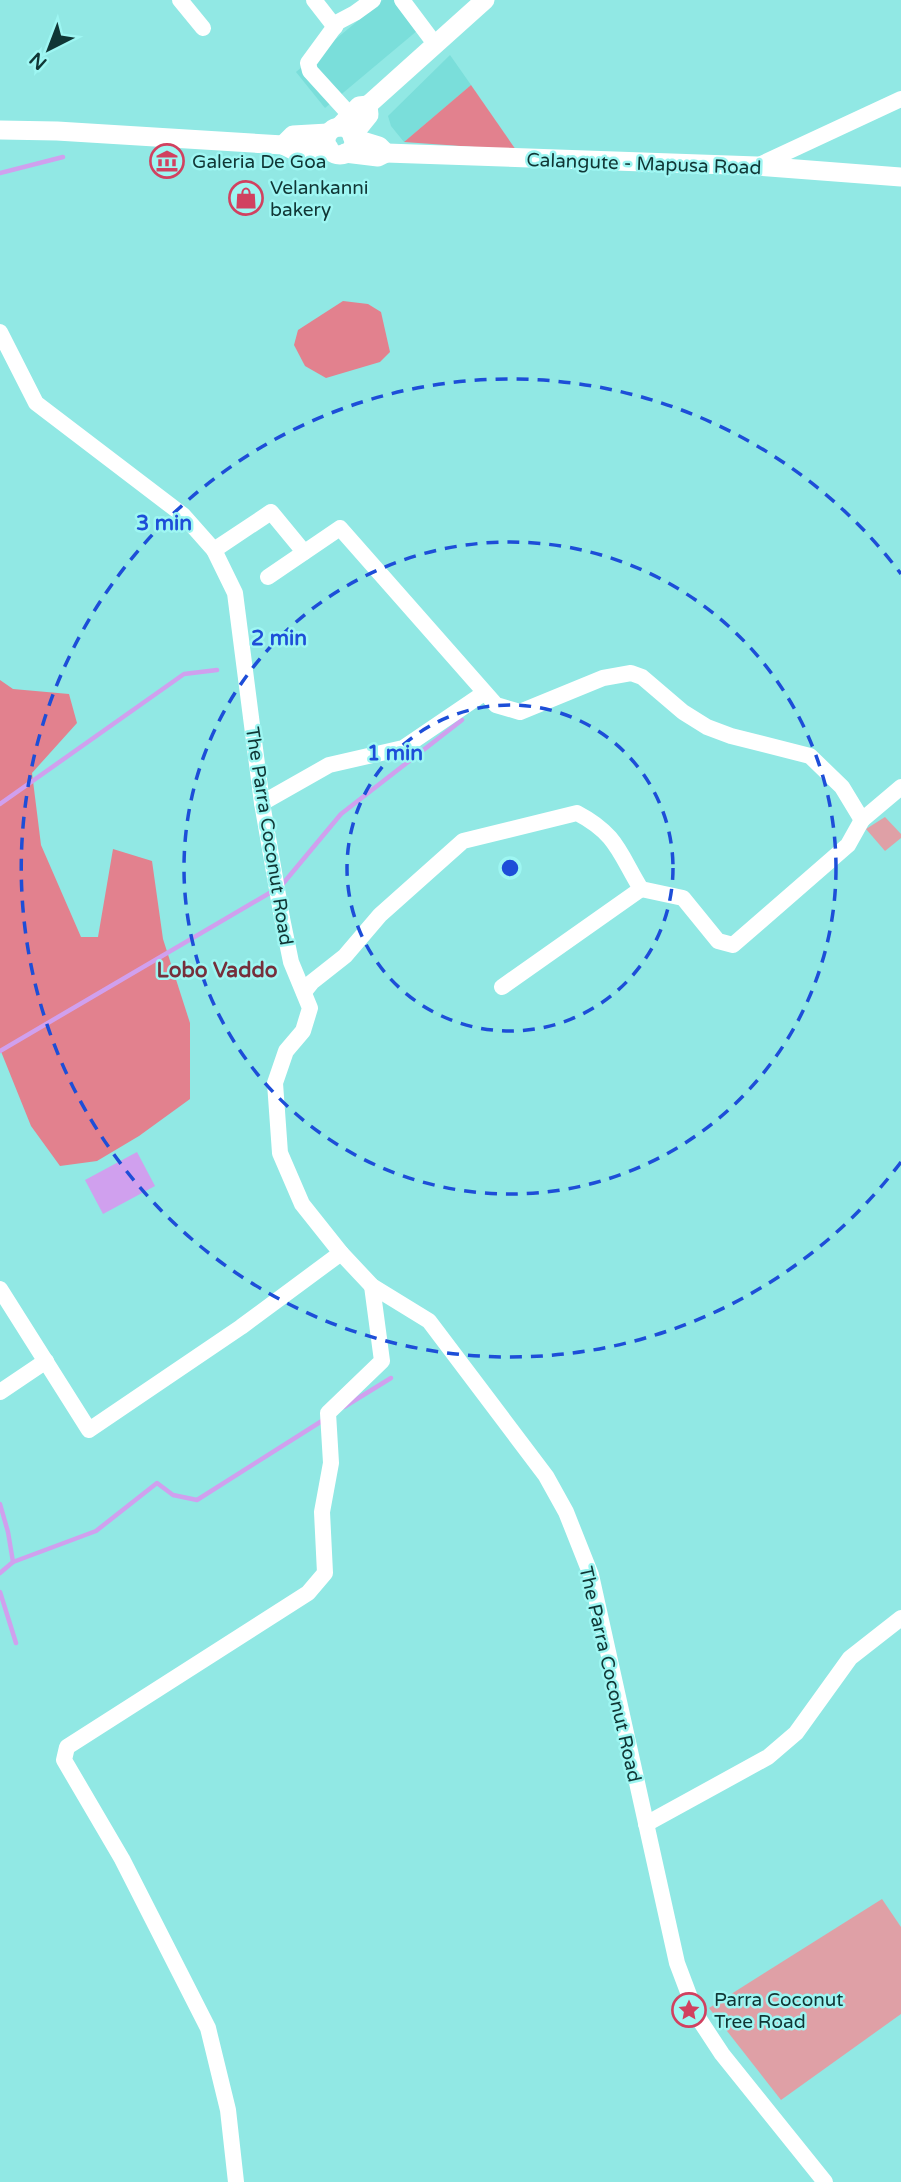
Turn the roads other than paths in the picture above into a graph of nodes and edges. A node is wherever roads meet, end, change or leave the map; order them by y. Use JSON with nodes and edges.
{"nodes":[{"id":1,"x":180,"y":0,"type":"edge"},
{"id":2,"x":314,"y":0,"type":"edge"},
{"id":3,"x":373,"y":0,"type":"edge"},
{"id":4,"x":402,"y":0,"type":"edge"},
{"id":5,"x":411,"y":0,"type":"edge"},
{"id":6,"x":485,"y":0,"type":"edge"},
{"id":7,"x":335,"y":27,"type":"junction"},
{"id":8,"x":203,"y":28,"type":"dead end"},
{"id":9,"x":437,"y":41,"type":"junction"},
{"id":10,"x":901,"y":99,"type":"edge"},
{"id":11,"x":0,"y":130,"type":"edge"},
{"id":12,"x":342,"y":136,"type":"junction"},
{"id":13,"x":757,"y":166,"type":"junction"},
{"id":14,"x":901,"y":177,"type":"edge"},
{"id":15,"x":0,"y":332,"type":"edge"},
{"id":16,"x":214,"y":550,"type":"junction"},
{"id":17,"x":304,"y":552,"type":"junction"},
{"id":18,"x":268,"y":577,"type":"dead end"},
{"id":19,"x":484,"y":693,"type":"junction"},
{"id":20,"x":901,"y":787,"type":"edge"},
{"id":21,"x":262,"y":803,"type":"junction"},
{"id":22,"x":862,"y":820,"type":"junction"},
{"id":23,"x":641,"y":890,"type":"junction"},
{"id":24,"x":502,"y":987,"type":"dead end"},
{"id":25,"x":304,"y":992,"type":"junction"},
{"id":26,"x":341,"y":1253,"type":"junction"},
{"id":27,"x":372,"y":1286,"type":"junction"},
{"id":28,"x":0,"y":1289,"type":"edge"},
{"id":29,"x":46,"y":1361,"type":"junction"},
{"id":30,"x":0,"y":1392,"type":"edge"},
{"id":31,"x":901,"y":1618,"type":"edge"},
{"id":32,"x":646,"y":1824,"type":"junction"},
{"id":33,"x":236,"y":2182,"type":"edge"},
{"id":34,"x":825,"y":2182,"type":"edge"}],
"edges":[{"from":1,"to":8,"type":"street"},
{"from":2,"to":7,"type":"street"},
{"from":3,"to":7,"type":"street"},
{"from":4,"to":9,"type":"street"},
{"from":5,"to":9,"type":"street"},
{"from":6,"to":9,"type":"main road"},
{"from":7,"to":12,"type":"street"},
{"from":9,"to":12,"type":"main road"},
{"from":10,"to":13,"type":"street"},
{"from":11,"to":12,"type":"main road","name":"Calangute - Mapusa Road"},
{"from":12,"to":13,"type":"main road","name":"Calangute - Mapusa Road"},
{"from":13,"to":14,"type":"main road","name":"Calangute - Mapusa Road"},
{"from":15,"to":16,"type":"street","name":"The Parra Coconut Road"},
{"from":16,"to":17,"type":"street"},
{"from":16,"to":21,"type":"street","name":"The Parra Coconut Road"},
{"from":17,"to":18,"type":"street"},
{"from":17,"to":19,"type":"street"},
{"from":19,"to":21,"type":"street"},
{"from":19,"to":22,"type":"street"},
{"from":20,"to":22,"type":"street"},
{"from":21,"to":25,"type":"street","name":"The Parra Coconut Road"},
{"from":22,"to":23,"type":"street"},
{"from":23,"to":24,"type":"street"},
{"from":23,"to":25,"type":"street"},
{"from":25,"to":26,"type":"street","name":"The Parra Coconut Road"},
{"from":26,"to":27,"type":"street","name":"The Parra Coconut Road"},
{"from":26,"to":29,"type":"street"},
{"from":27,"to":32,"type":"street","name":"The Parra Coconut Road"},
{"from":27,"to":33,"type":"street"},
{"from":28,"to":29,"type":"street"},
{"from":29,"to":30,"type":"street"},
{"from":31,"to":32,"type":"street"},
{"from":32,"to":34,"type":"street","name":"The Parra Coconut Road"}]}
